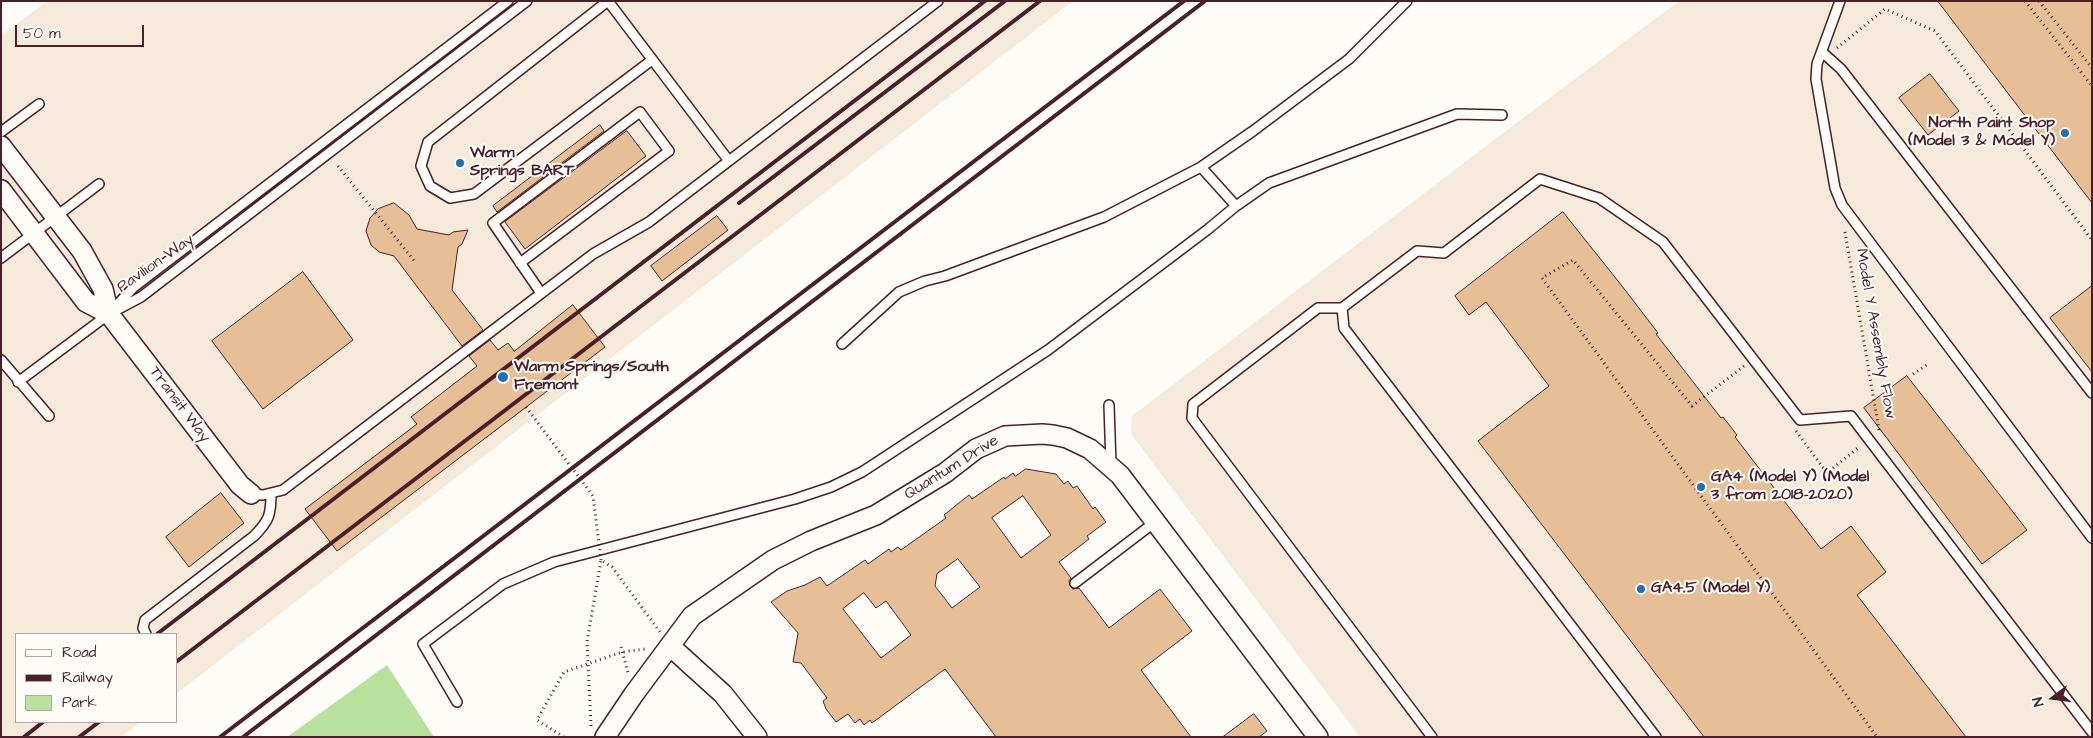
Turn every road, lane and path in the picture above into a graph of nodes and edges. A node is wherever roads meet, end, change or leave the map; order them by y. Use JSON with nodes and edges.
{"nodes":[{"id":1,"x":508,"y":1,"type":"edge"},
{"id":2,"x":527,"y":1,"type":"edge"},
{"id":3,"x":608,"y":1,"type":"edge"},
{"id":4,"x":938,"y":1,"type":"edge"},
{"id":5,"x":1406,"y":1,"type":"edge"},
{"id":6,"x":1840,"y":1,"type":"edge"},
{"id":7,"x":2025,"y":1,"type":"edge"},
{"id":8,"x":2039,"y":1,"type":"edge"},
{"id":9,"x":1822,"y":52,"type":"junction"},
{"id":10,"x":652,"y":60,"type":"junction"},
{"id":11,"x":1817,"y":64,"type":"junction"},
{"id":12,"x":2092,"y":68,"type":"edge"},
{"id":13,"x":2092,"y":86,"type":"edge"},
{"id":14,"x":38,"y":104,"type":"dead end"},
{"id":15,"x":1502,"y":115,"type":"dead end"},
{"id":16,"x":1,"y":132,"type":"edge"},
{"id":17,"x":1,"y":146,"type":"edge"},
{"id":18,"x":729,"y":161,"type":"junction"},
{"id":19,"x":338,"y":166,"type":"dead end"},
{"id":20,"x":1201,"y":167,"type":"junction"},
{"id":21,"x":99,"y":184,"type":"dead end"},
{"id":22,"x":1,"y":190,"type":"edge"},
{"id":23,"x":1236,"y":206,"type":"junction"},
{"id":24,"x":56,"y":218,"type":"junction"},
{"id":25,"x":1845,"y":228,"type":"dead end"},
{"id":26,"x":34,"y":233,"type":"junction"},
{"id":27,"x":2092,"y":240,"type":"edge"},
{"id":28,"x":1,"y":258,"type":"edge"},
{"id":29,"x":416,"y":263,"type":"dead end"},
{"id":30,"x":520,"y":264,"type":"junction"},
{"id":31,"x":541,"y":293,"type":"junction"},
{"id":32,"x":1342,"y":308,"type":"junction"},
{"id":33,"x":109,"y":314,"type":"junction"},
{"id":34,"x":842,"y":344,"type":"dead end"},
{"id":35,"x":1,"y":360,"type":"edge"},
{"id":36,"x":1928,"y":364,"type":"dead end"},
{"id":37,"x":1752,"y":372,"type":"dead end"},
{"id":38,"x":1913,"y":374,"type":"dead end"},
{"id":39,"x":18,"y":382,"type":"junction"},
{"id":40,"x":2092,"y":393,"type":"edge"},
{"id":41,"x":1109,"y":405,"type":"dead end"},
{"id":42,"x":526,"y":407,"type":"dead end"},
{"id":43,"x":49,"y":416,"type":"dead end"},
{"id":44,"x":1792,"y":426,"type":"dead end"},
{"id":45,"x":1879,"y":431,"type":"dead end"},
{"id":46,"x":1864,"y":443,"type":"dead end"},
{"id":47,"x":1111,"y":466,"type":"junction"},
{"id":48,"x":251,"y":494,"type":"joint"},
{"id":49,"x":271,"y":494,"type":"junction"},
{"id":50,"x":1156,"y":522,"type":"junction"},
{"id":51,"x":2092,"y":538,"type":"edge"},
{"id":52,"x":612,"y":567,"type":"dead end"},
{"id":53,"x":1075,"y":583,"type":"dead end"},
{"id":54,"x":146,"y":633,"type":"edge"},
{"id":55,"x":670,"y":646,"type":"junction"},
{"id":56,"x":588,"y":664,"type":"junction"},
{"id":57,"x":457,"y":702,"type":"dead end"},
{"id":58,"x":598,"y":732,"type":"edge"},
{"id":59,"x":2092,"y":732,"type":"edge"},
{"id":60,"x":564,"y":737,"type":"edge"},
{"id":61,"x":757,"y":737,"type":"edge"},
{"id":62,"x":1318,"y":737,"type":"edge"},
{"id":63,"x":1432,"y":737,"type":"edge"},
{"id":64,"x":1656,"y":737,"type":"edge"},
{"id":65,"x":1877,"y":737,"type":"edge"}],
"edges":[{"from":1,"to":33,"type":"lane","name":"Pavilion Way"},
{"from":2,"to":33,"type":"lane","name":"Pavilion Way"},
{"from":3,"to":10,"type":"lane"},
{"from":3,"to":10,"type":"lane"},
{"from":4,"to":18,"type":"lane"},
{"from":5,"to":20,"type":"lane"},
{"from":6,"to":9,"type":"lane"},
{"from":7,"to":13,"type":"path"},
{"from":8,"to":12,"type":"path"},
{"from":9,"to":11,"type":"lane"},
{"from":9,"to":40,"type":"lane"},
{"from":10,"to":18,"type":"lane"},
{"from":11,"to":27,"type":"path"},
{"from":11,"to":51,"type":"lane"},
{"from":14,"to":16,"type":"lane"},
{"from":15,"to":23,"type":"lane"},
{"from":17,"to":24,"type":"street","name":"Transit Way"},
{"from":18,"to":31,"type":"lane"},
{"from":19,"to":29,"type":"path"},
{"from":20,"to":23,"type":"lane"},
{"from":20,"to":34,"type":"lane"},
{"from":21,"to":24,"type":"lane"},
{"from":22,"to":26,"type":"street","name":"Transit Way"},
{"from":23,"to":57,"type":"lane"},
{"from":24,"to":26,"type":"lane"},
{"from":24,"to":33,"type":"street","name":"Transit Way"},
{"from":25,"to":45,"type":"path","name":"Model Y Assembly Flow"},
{"from":26,"to":28,"type":"lane"},
{"from":26,"to":33,"type":"street","name":"Transit Way"},
{"from":30,"to":30,"type":"lane"},
{"from":30,"to":31,"type":"lane"},
{"from":31,"to":49,"type":"lane"},
{"from":32,"to":59,"type":"lane"},
{"from":32,"to":63,"type":"lane"},
{"from":32,"to":64,"type":"lane"},
{"from":33,"to":39,"type":"lane"},
{"from":33,"to":48,"type":"street","name":"Transit Way"},
{"from":35,"to":39,"type":"lane"},
{"from":36,"to":38,"type":"path"},
{"from":37,"to":65,"type":"path"},
{"from":39,"to":43,"type":"lane"},
{"from":41,"to":47,"type":"lane"},
{"from":42,"to":56,"type":"path","bridge":true},
{"from":44,"to":46,"type":"path"},
{"from":47,"to":50,"type":"street","name":"Quantum Drive"},
{"from":47,"to":55,"type":"street","name":"Quantum Drive"},
{"from":48,"to":49,"type":"lane"},
{"from":49,"to":54,"type":"lane"},
{"from":50,"to":53,"type":"lane"},
{"from":50,"to":62,"type":"street","name":"Quantum Drive"},
{"from":52,"to":55,"type":"path"},
{"from":55,"to":56,"type":"path"},
{"from":55,"to":58,"type":"street","name":"Quantum Drive"},
{"from":55,"to":61,"type":"street"},
{"from":56,"to":58,"type":"path"},
{"from":56,"to":60,"type":"path"}]}
